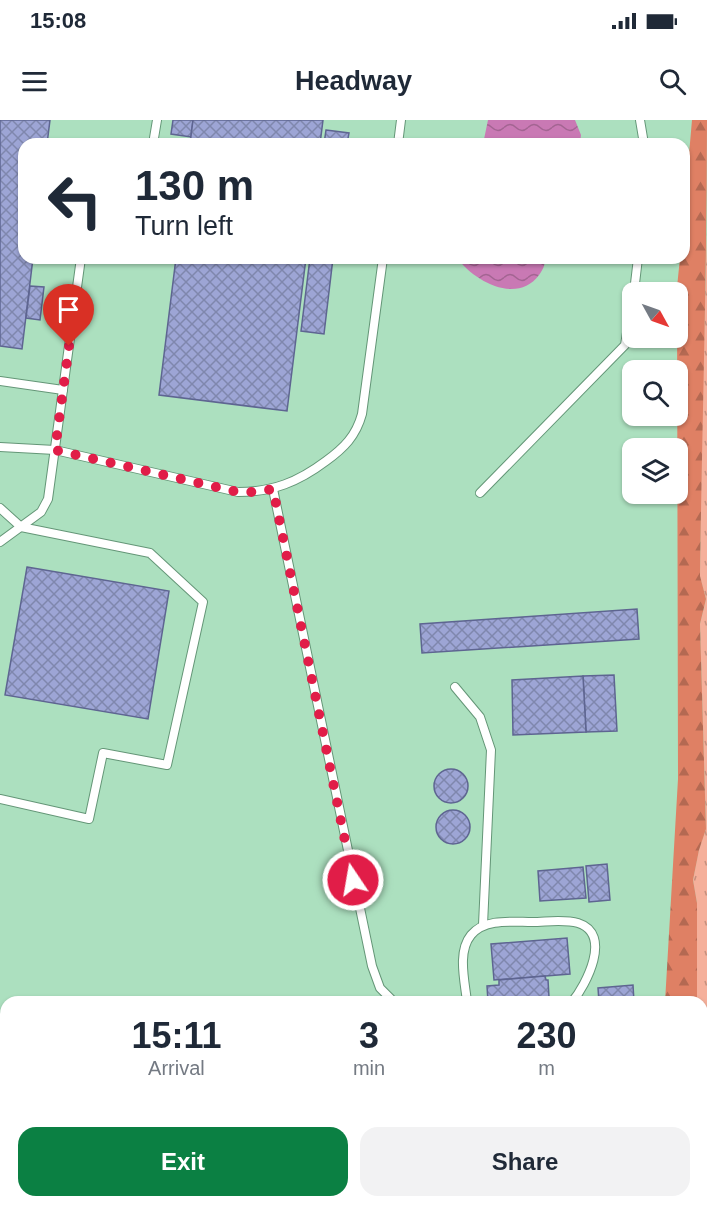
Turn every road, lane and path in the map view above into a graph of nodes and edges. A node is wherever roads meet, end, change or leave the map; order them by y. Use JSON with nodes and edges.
{"nodes":[{"id":1,"x":157,"y":120,"type":"edge"},
{"id":2,"x":401,"y":120,"type":"edge"},
{"id":3,"x":640,"y":120,"type":"edge"},
{"id":4,"x":154,"y":138,"type":"edge"},
{"id":5,"x":399,"y":138,"type":"edge"},
{"id":6,"x":643,"y":138,"type":"edge"},
{"id":7,"x":80,"y":264,"type":"edge"},
{"id":8,"x":382,"y":264,"type":"edge"},
{"id":9,"x":638,"y":264,"type":"edge"},
{"id":10,"x":635,"y":282,"type":"edge"},
{"id":11,"x":622,"y":348,"type":"edge"},
{"id":12,"x":0,"y":381,"type":"edge"},
{"id":13,"x":63,"y":390,"type":"junction"},
{"id":14,"x":0,"y":447,"type":"edge"},
{"id":15,"x":55,"y":450,"type":"junction"},
{"id":16,"x":273,"y":489,"type":"junction"},
{"id":17,"x":480,"y":493,"type":"dead end"},
{"id":18,"x":0,"y":508,"type":"edge"},
{"id":19,"x":21,"y":527,"type":"junction"},
{"id":20,"x":0,"y":542,"type":"edge"},
{"id":21,"x":456,"y":687,"type":"dead end"},
{"id":22,"x":0,"y":799,"type":"edge"},
{"id":23,"x":483,"y":925,"type":"junction"},
{"id":24,"x":388,"y":996,"type":"edge"},
{"id":25,"x":466,"y":996,"type":"edge"},
{"id":26,"x":575,"y":996,"type":"edge"}],
"edges":[{"from":1,"to":4,"type":"lane"},
{"from":2,"to":5,"type":"lane"},
{"from":3,"to":6,"type":"lane"},
{"from":7,"to":13,"type":"lane"},
{"from":8,"to":16,"type":"lane"},
{"from":9,"to":10,"type":"lane"},
{"from":11,"to":17,"type":"lane"},
{"from":12,"to":13,"type":"lane"},
{"from":13,"to":15,"type":"lane"},
{"from":14,"to":15,"type":"lane"},
{"from":15,"to":16,"type":"lane"},
{"from":15,"to":19,"type":"lane"},
{"from":16,"to":24,"type":"lane"},
{"from":18,"to":19,"type":"lane"},
{"from":19,"to":20,"type":"lane"},
{"from":19,"to":22,"type":"lane"},
{"from":21,"to":23,"type":"lane"},
{"from":23,"to":25,"type":"lane"},
{"from":23,"to":26,"type":"lane"}]}
